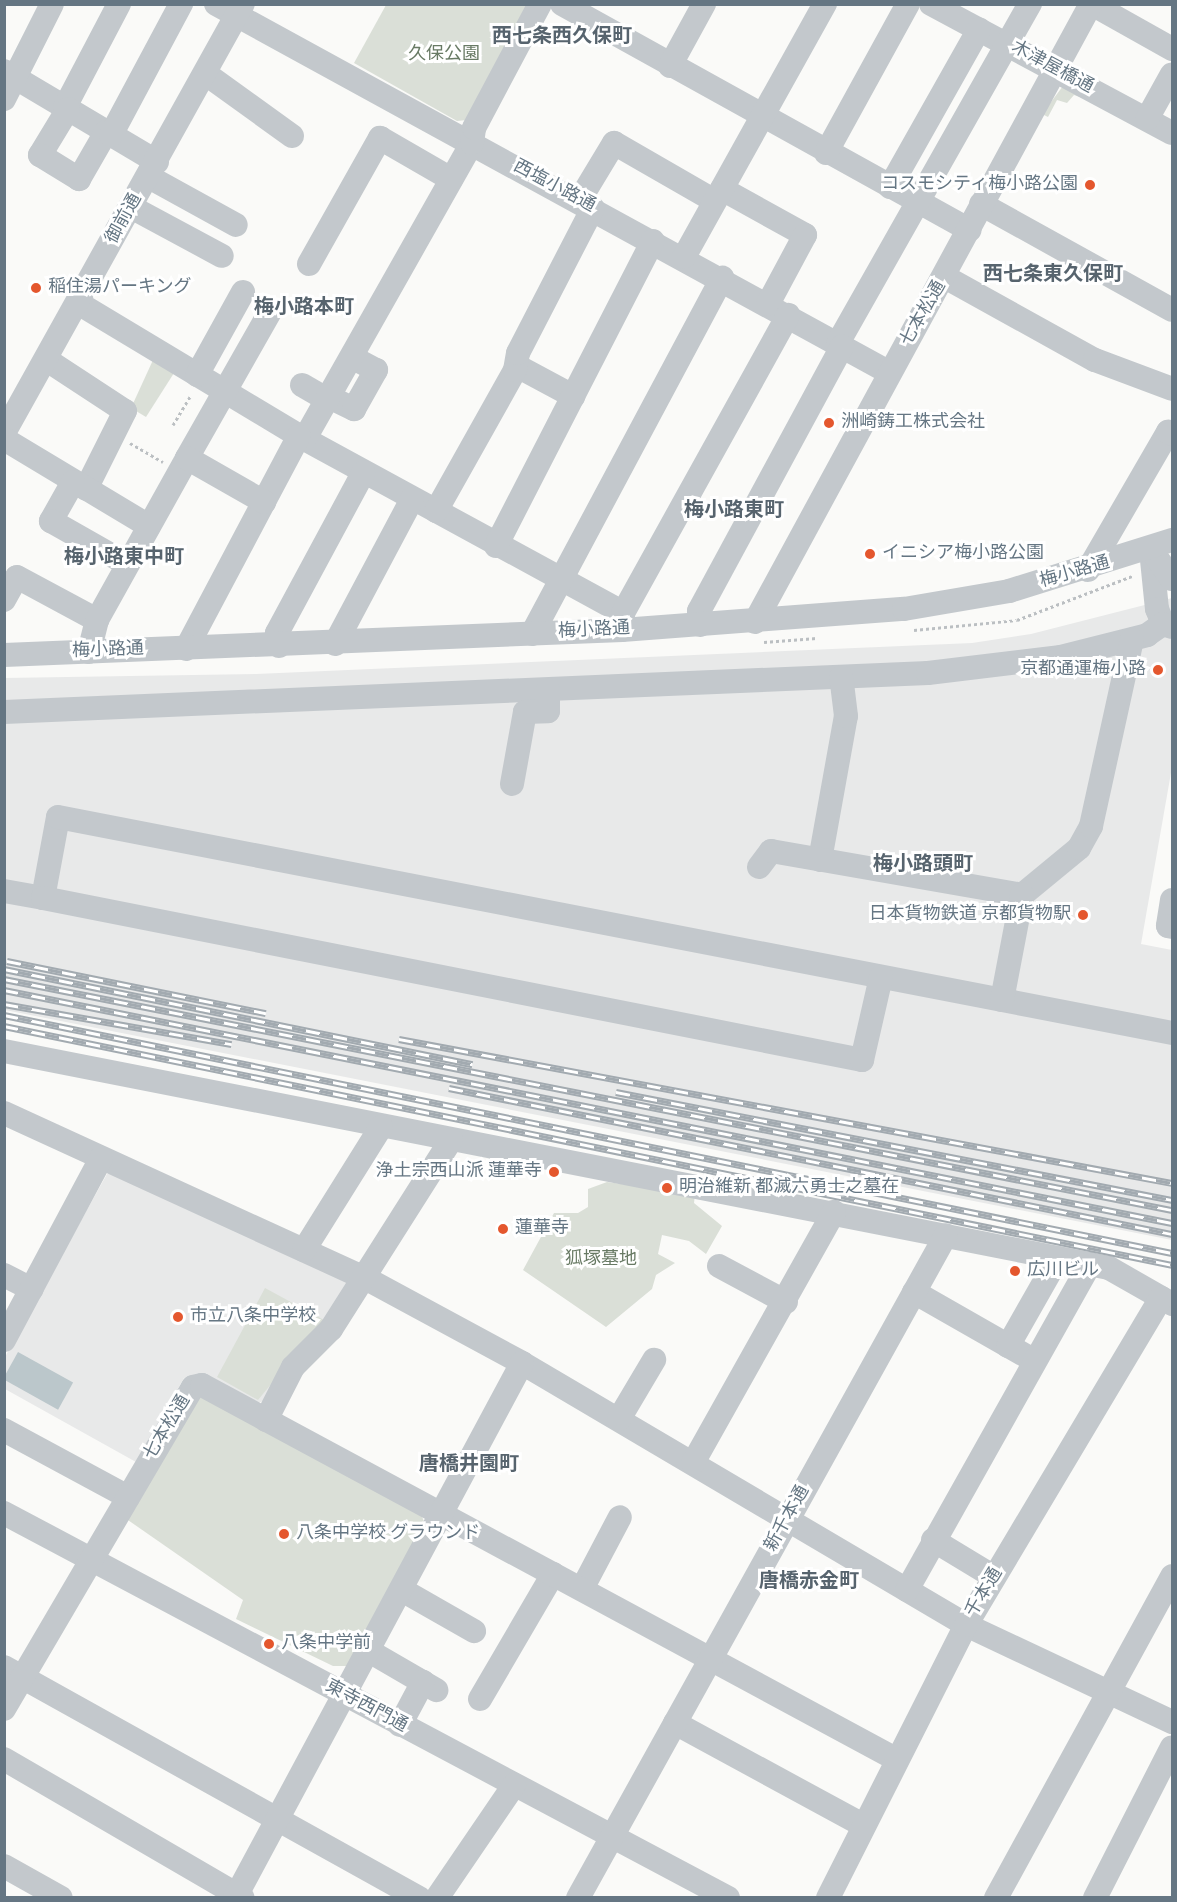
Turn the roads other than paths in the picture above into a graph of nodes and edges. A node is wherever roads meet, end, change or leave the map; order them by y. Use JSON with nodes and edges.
{"nodes":[{"id":1,"x":52,"y":4,"type":"edge"},
{"id":2,"x":119,"y":4,"type":"edge"},
{"id":3,"x":181,"y":4,"type":"edge"},
{"id":4,"x":216,"y":4,"type":"edge"},
{"id":5,"x":540,"y":4,"type":"edge"},
{"id":6,"x":562,"y":4,"type":"edge"},
{"id":7,"x":704,"y":4,"type":"edge"},
{"id":8,"x":825,"y":4,"type":"edge"},
{"id":9,"x":908,"y":4,"type":"edge"},
{"id":10,"x":931,"y":4,"type":"edge"},
{"id":11,"x":1030,"y":4,"type":"edge"},
{"id":12,"x":1091,"y":4,"type":"edge"},
{"id":13,"x":240,"y":10,"type":"edge"},
{"id":14,"x":587,"y":11,"type":"edge"},
{"id":15,"x":976,"y":19,"type":"edge"},
{"id":16,"x":1008,"y":45,"type":"junction"},
{"id":17,"x":1173,"y":49,"type":"edge"},
{"id":18,"x":670,"y":66,"type":"junction"},
{"id":19,"x":1056,"y":70,"type":"junction"},
{"id":20,"x":10,"y":74,"type":"edge"},
{"id":21,"x":206,"y":74,"type":"junction"},
{"id":22,"x":1173,"y":74,"type":"edge"},
{"id":23,"x":4,"y":99,"type":"edge"},
{"id":24,"x":66,"y":108,"type":"junction"},
{"id":25,"x":762,"y":117,"type":"junction"},
{"id":26,"x":1147,"y":119,"type":"junction"},
{"id":27,"x":108,"y":133,"type":"junction"},
{"id":28,"x":1173,"y":133,"type":"edge"},
{"id":29,"x":292,"y":136,"type":"dead end"},
{"id":30,"x":472,"y":143,"type":"junction"},
{"id":31,"x":826,"y":153,"type":"junction"},
{"id":32,"x":153,"y":170,"type":"junction"},
{"id":33,"x":451,"y":179,"type":"junction"},
{"id":34,"x":891,"y":188,"type":"junction"},
{"id":35,"x":719,"y":195,"type":"junction"},
{"id":36,"x":919,"y":203,"type":"junction"},
{"id":37,"x":981,"y":204,"type":"junction"},
{"id":38,"x":586,"y":205,"type":"junction"},
{"id":39,"x":131,"y":207,"type":"junction"},
{"id":40,"x":236,"y":225,"type":"dead end"},
{"id":41,"x":969,"y":230,"type":"junction"},
{"id":42,"x":653,"y":242,"type":"junction"},
{"id":43,"x":222,"y":256,"type":"dead end"},
{"id":44,"x":684,"y":257,"type":"junction"},
{"id":45,"x":309,"y":264,"type":"dead end"},
{"id":46,"x":945,"y":276,"type":"junction"},
{"id":47,"x":722,"y":279,"type":"junction"},
{"id":48,"x":243,"y":292,"type":"dead end"},
{"id":49,"x":78,"y":303,"type":"junction"},
{"id":50,"x":778,"y":310,"type":"junction"},
{"id":51,"x":1173,"y":310,"type":"edge"},
{"id":52,"x":270,"y":312,"type":"dead end"},
{"id":53,"x":840,"y":344,"type":"junction"},
{"id":54,"x":47,"y":360,"type":"junction"},
{"id":55,"x":517,"y":366,"type":"junction"},
{"id":56,"x":890,"y":373,"type":"junction"},
{"id":57,"x":199,"y":377,"type":"junction"},
{"id":58,"x":302,"y":385,"type":"dead end"},
{"id":59,"x":1173,"y":389,"type":"edge"},
{"id":60,"x":225,"y":393,"type":"junction"},
{"id":61,"x":573,"y":396,"type":"junction"},
{"id":62,"x":328,"y":399,"type":"junction"},
{"id":63,"x":4,"y":433,"type":"edge"},
{"id":64,"x":1173,"y":434,"type":"edge"},
{"id":65,"x":301,"y":438,"type":"junction"},
{"id":66,"x":4,"y":439,"type":"edge"},
{"id":67,"x":184,"y":465,"type":"junction"},
{"id":68,"x":363,"y":472,"type":"junction"},
{"id":69,"x":79,"y":485,"type":"junction"},
{"id":70,"x":412,"y":499,"type":"junction"},
{"id":71,"x":264,"y":502,"type":"junction"},
{"id":72,"x":436,"y":511,"type":"junction"},
{"id":73,"x":149,"y":526,"type":"junction"},
{"id":74,"x":1162,"y":545,"type":"edge"},
{"id":75,"x":496,"y":546,"type":"junction"},
{"id":76,"x":127,"y":564,"type":"junction"},
{"id":77,"x":1089,"y":570,"type":"junction"},
{"id":78,"x":558,"y":579,"type":"junction"},
{"id":79,"x":1173,"y":579,"type":"edge"},
{"id":80,"x":4,"y":600,"type":"edge"},
{"id":81,"x":97,"y":620,"type":"junction"},
{"id":82,"x":623,"y":622,"type":"junction"},
{"id":83,"x":755,"y":622,"type":"junction"},
{"id":84,"x":700,"y":625,"type":"junction"},
{"id":85,"x":1168,"y":625,"type":"edge"},
{"id":86,"x":532,"y":634,"type":"junction"},
{"id":87,"x":1132,"y":639,"type":"junction"},
{"id":88,"x":335,"y":644,"type":"junction"},
{"id":89,"x":279,"y":646,"type":"junction"},
{"id":90,"x":186,"y":649,"type":"junction"},
{"id":91,"x":89,"y":652,"type":"junction"},
{"id":92,"x":4,"y":655,"type":"edge"},
{"id":93,"x":841,"y":677,"type":"junction"},
{"id":94,"x":548,"y":690,"type":"junction"},
{"id":95,"x":4,"y":712,"type":"edge"},
{"id":96,"x":512,"y":784,"type":"dead end"},
{"id":97,"x":820,"y":860,"type":"junction"},
{"id":98,"x":759,"y":867,"type":"dead end"},
{"id":99,"x":4,"y":891,"type":"edge"},
{"id":100,"x":1022,"y":895,"type":"junction"},
{"id":101,"x":44,"y":898,"type":"junction"},
{"id":102,"x":1173,"y":900,"type":"edge"},
{"id":103,"x":1173,"y":927,"type":"edge"},
{"id":104,"x":881,"y":977,"type":"junction"},
{"id":105,"x":1002,"y":1000,"type":"junction"},
{"id":106,"x":1173,"y":1033,"type":"edge"},
{"id":107,"x":4,"y":1051,"type":"edge"},
{"id":108,"x":4,"y":1113,"type":"edge"},
{"id":109,"x":381,"y":1127,"type":"junction"},
{"id":110,"x":451,"y":1140,"type":"junction"},
{"id":111,"x":101,"y":1158,"type":"junction"},
{"id":112,"x":834,"y":1212,"type":"junction"},
{"id":113,"x":946,"y":1235,"type":"junction"},
{"id":114,"x":304,"y":1250,"type":"junction"},
{"id":115,"x":1058,"y":1258,"type":"junction"},
{"id":116,"x":1090,"y":1264,"type":"junction"},
{"id":117,"x":718,"y":1266,"type":"dead end"},
{"id":118,"x":4,"y":1275,"type":"edge"},
{"id":119,"x":365,"y":1278,"type":"junction"},
{"id":120,"x":32,"y":1289,"type":"junction"},
{"id":121,"x":914,"y":1292,"type":"junction"},
{"id":122,"x":1167,"y":1301,"type":"edge"},
{"id":123,"x":786,"y":1302,"type":"junction"},
{"id":124,"x":4,"y":1340,"type":"edge"},
{"id":125,"x":1008,"y":1346,"type":"junction"},
{"id":126,"x":654,"y":1360,"type":"dead end"},
{"id":127,"x":1035,"y":1361,"type":"junction"},
{"id":128,"x":522,"y":1363,"type":"junction"},
{"id":129,"x":619,"y":1419,"type":"junction"},
{"id":130,"x":266,"y":1420,"type":"junction"},
{"id":131,"x":4,"y":1430,"type":"edge"},
{"id":132,"x":693,"y":1463,"type":"junction"},
{"id":133,"x":128,"y":1497,"type":"junction"},
{"id":134,"x":4,"y":1514,"type":"edge"},
{"id":135,"x":442,"y":1514,"type":"junction"},
{"id":136,"x":620,"y":1517,"type":"dead end"},
{"id":137,"x":789,"y":1518,"type":"junction"},
{"id":138,"x":933,"y":1540,"type":"junction"},
{"id":139,"x":91,"y":1559,"type":"junction"},
{"id":140,"x":554,"y":1574,"type":"junction"},
{"id":141,"x":994,"y":1576,"type":"junction"},
{"id":142,"x":1173,"y":1576,"type":"edge"},
{"id":143,"x":582,"y":1589,"type":"junction"},
{"id":144,"x":402,"y":1590,"type":"junction"},
{"id":145,"x":907,"y":1590,"type":"junction"},
{"id":146,"x":966,"y":1625,"type":"junction"},
{"id":147,"x":474,"y":1631,"type":"dead end"},
{"id":148,"x":369,"y":1651,"type":"junction"},
{"id":149,"x":711,"y":1659,"type":"junction"},
{"id":150,"x":14,"y":1672,"type":"edge"},
{"id":151,"x":1110,"y":1691,"type":"junction"},
{"id":152,"x":344,"y":1695,"type":"junction"},
{"id":153,"x":480,"y":1700,"type":"dead end"},
{"id":154,"x":4,"y":1709,"type":"edge"},
{"id":155,"x":1173,"y":1722,"type":"edge"},
{"id":156,"x":675,"y":1723,"type":"junction"},
{"id":157,"x":400,"y":1725,"type":"junction"},
{"id":158,"x":1173,"y":1747,"type":"edge"},
{"id":159,"x":894,"y":1758,"type":"junction"},
{"id":160,"x":4,"y":1760,"type":"edge"},
{"id":161,"x":514,"y":1785,"type":"junction"},
{"id":162,"x":278,"y":1818,"type":"junction"},
{"id":163,"x":863,"y":1825,"type":"junction"},
{"id":164,"x":613,"y":1836,"type":"junction"},
{"id":165,"x":4,"y":1866,"type":"edge"},
{"id":166,"x":701,"y":1891,"type":"edge"},
{"id":167,"x":238,"y":1896,"type":"edge"},
{"id":168,"x":59,"y":1897,"type":"edge"},
{"id":169,"x":419,"y":1898,"type":"edge"},
{"id":170,"x":437,"y":1898,"type":"edge"},
{"id":171,"x":578,"y":1898,"type":"edge"},
{"id":172,"x":728,"y":1898,"type":"edge"},
{"id":173,"x":828,"y":1898,"type":"edge"},
{"id":174,"x":996,"y":1898,"type":"edge"},
{"id":175,"x":1095,"y":1898,"type":"edge"}],
"edges":[{"from":1,"to":20,"type":"street"},
{"from":2,"to":24,"type":"street"},
{"from":3,"to":27,"type":"street"},
{"from":4,"to":13,"type":"street","name":"西塩小路通"},
{"from":5,"to":30,"type":"street"},
{"from":6,"to":14,"type":"street"},
{"from":7,"to":18,"type":"street"},
{"from":8,"to":25,"type":"street"},
{"from":9,"to":31,"type":"street"},
{"from":10,"to":15,"type":"street","name":"木津屋橋通"},
{"from":11,"to":16,"type":"street"},
{"from":12,"to":17,"type":"street"},
{"from":12,"to":19,"type":"street","name":"七本松通"},
{"from":13,"to":21,"type":"street","name":"御前通"},
{"from":13,"to":30,"type":"street","name":"西塩小路通"},
{"from":14,"to":18,"type":"street"},
{"from":15,"to":16,"type":"street","name":"木津屋橋通"},
{"from":15,"to":34,"type":"street"},
{"from":16,"to":19,"type":"street","name":"木津屋橋通"},
{"from":16,"to":36,"type":"street"},
{"from":18,"to":25,"type":"street"},
{"from":19,"to":26,"type":"street","name":"木津屋橋通"},
{"from":19,"to":37,"type":"street","name":"七本松通"},
{"from":20,"to":23,"type":"street"},
{"from":20,"to":24,"type":"street"},
{"from":21,"to":29,"type":"street"},
{"from":21,"to":32,"type":"street","name":"御前通"},
{"from":22,"to":26,"type":"street"},
{"from":24,"to":27,"type":"street"},
{"from":24,"to":27,"type":"street"},
{"from":25,"to":31,"type":"street"},
{"from":25,"to":35,"type":"street"},
{"from":26,"to":28,"type":"street","name":"木津屋橋通"},
{"from":27,"to":32,"type":"street"},
{"from":30,"to":33,"type":"street"},
{"from":30,"to":38,"type":"street","name":"西塩小路通"},
{"from":31,"to":34,"type":"street"},
{"from":32,"to":39,"type":"street","name":"御前通"},
{"from":32,"to":40,"type":"street"},
{"from":33,"to":45,"type":"street"},
{"from":33,"to":62,"type":"street"},
{"from":34,"to":36,"type":"street"},
{"from":35,"to":38,"type":"street"},
{"from":35,"to":44,"type":"street"},
{"from":35,"to":50,"type":"street"},
{"from":36,"to":41,"type":"street"},
{"from":36,"to":53,"type":"street"},
{"from":37,"to":41,"type":"street","name":"七本松通"},
{"from":37,"to":51,"type":"street"},
{"from":38,"to":42,"type":"street","name":"西塩小路通"},
{"from":38,"to":55,"type":"street"},
{"from":39,"to":43,"type":"street"},
{"from":39,"to":49,"type":"street","name":"御前通"},
{"from":41,"to":46,"type":"street","name":"七本松通"},
{"from":42,"to":44,"type":"street","name":"西塩小路通"},
{"from":42,"to":61,"type":"street"},
{"from":44,"to":47,"type":"street","name":"西塩小路通"},
{"from":46,"to":56,"type":"street","name":"七本松通"},
{"from":46,"to":59,"type":"street"},
{"from":47,"to":50,"type":"street","name":"西塩小路通"},
{"from":47,"to":78,"type":"street"},
{"from":48,"to":57,"type":"street"},
{"from":49,"to":54,"type":"street","name":"御前通"},
{"from":49,"to":57,"type":"street"},
{"from":50,"to":53,"type":"street","name":"西塩小路通"},
{"from":50,"to":82,"type":"street"},
{"from":52,"to":60,"type":"street"},
{"from":53,"to":56,"type":"street","name":"西塩小路通"},
{"from":53,"to":84,"type":"street"},
{"from":54,"to":63,"type":"street","name":"御前通"},
{"from":54,"to":69,"type":"street"},
{"from":55,"to":61,"type":"street"},
{"from":55,"to":72,"type":"street"},
{"from":56,"to":83,"type":"street","name":"七本松通"},
{"from":57,"to":60,"type":"street"},
{"from":58,"to":62,"type":"street"},
{"from":60,"to":65,"type":"street"},
{"from":60,"to":67,"type":"street"},
{"from":61,"to":75,"type":"street"},
{"from":62,"to":65,"type":"street"},
{"from":64,"to":77,"type":"street"},
{"from":65,"to":68,"type":"street"},
{"from":65,"to":71,"type":"street"},
{"from":66,"to":69,"type":"street"},
{"from":67,"to":71,"type":"street"},
{"from":67,"to":73,"type":"street"},
{"from":68,"to":70,"type":"street"},
{"from":68,"to":89,"type":"street"},
{"from":69,"to":73,"type":"street"},
{"from":69,"to":76,"type":"street"},
{"from":70,"to":72,"type":"street"},
{"from":70,"to":88,"type":"street"},
{"from":71,"to":90,"type":"street"},
{"from":72,"to":75,"type":"street"},
{"from":73,"to":76,"type":"street"},
{"from":74,"to":77,"type":"street","name":"梅小路通"},
{"from":74,"to":79,"type":"street"},
{"from":74,"to":85,"type":"street"},
{"from":75,"to":78,"type":"street"},
{"from":76,"to":81,"type":"street"},
{"from":77,"to":83,"type":"street","name":"梅小路通"},
{"from":78,"to":82,"type":"street"},
{"from":78,"to":86,"type":"street"},
{"from":80,"to":81,"type":"street"},
{"from":81,"to":91,"type":"street"},
{"from":82,"to":84,"type":"street","name":"梅小路通"},
{"from":82,"to":86,"type":"street","name":"梅小路通"},
{"from":83,"to":84,"type":"street","name":"梅小路通"},
{"from":85,"to":87,"type":"street"},
{"from":86,"to":88,"type":"street","name":"梅小路通"},
{"from":87,"to":93,"type":"street"},
{"from":87,"to":100,"type":"street"},
{"from":88,"to":89,"type":"street","name":"梅小路通"},
{"from":89,"to":90,"type":"street","name":"梅小路通"},
{"from":90,"to":91,"type":"street","name":"梅小路通"},
{"from":91,"to":92,"type":"street","name":"梅小路通"},
{"from":93,"to":94,"type":"street"},
{"from":93,"to":97,"type":"street"},
{"from":94,"to":95,"type":"street"},
{"from":94,"to":96,"type":"street"},
{"from":97,"to":98,"type":"street"},
{"from":97,"to":100,"type":"street"},
{"from":99,"to":101,"type":"street"},
{"from":100,"to":105,"type":"street"},
{"from":101,"to":104,"type":"street"},
{"from":101,"to":104,"type":"street"},
{"from":102,"to":103,"type":"street"},
{"from":104,"to":105,"type":"street"},
{"from":105,"to":106,"type":"street"},
{"from":107,"to":109,"type":"street"},
{"from":108,"to":111,"type":"street"},
{"from":109,"to":110,"type":"street"},
{"from":109,"to":114,"type":"street"},
{"from":110,"to":112,"type":"street"},
{"from":110,"to":119,"type":"street"},
{"from":111,"to":114,"type":"street"},
{"from":111,"to":120,"type":"street"},
{"from":112,"to":113,"type":"street"},
{"from":112,"to":123,"type":"street"},
{"from":113,"to":115,"type":"street"},
{"from":113,"to":121,"type":"street","name":"新千本通"},
{"from":114,"to":119,"type":"street"},
{"from":115,"to":116,"type":"street"},
{"from":115,"to":125,"type":"street"},
{"from":116,"to":122,"type":"street"},
{"from":116,"to":127,"type":"street"},
{"from":117,"to":123,"type":"street"},
{"from":118,"to":120,"type":"street"},
{"from":119,"to":128,"type":"street"},
{"from":119,"to":130,"type":"street"},
{"from":120,"to":124,"type":"street"},
{"from":121,"to":125,"type":"street"},
{"from":121,"to":137,"type":"street","name":"新千本通"},
{"from":122,"to":141,"type":"street","name":"千本通"},
{"from":123,"to":132,"type":"street"},
{"from":125,"to":127,"type":"street"},
{"from":126,"to":129,"type":"street"},
{"from":127,"to":138,"type":"street"},
{"from":128,"to":129,"type":"street"},
{"from":128,"to":135,"type":"street"},
{"from":129,"to":132,"type":"street"},
{"from":130,"to":133,"type":"street","name":"七本松通"},
{"from":130,"to":135,"type":"street","name":"七本松通"},
{"from":131,"to":133,"type":"street"},
{"from":132,"to":137,"type":"street"},
{"from":133,"to":139,"type":"street","name":"七本松通"},
{"from":134,"to":139,"type":"street","name":"東寺西門通"},
{"from":135,"to":140,"type":"street","name":"七本松通"},
{"from":135,"to":144,"type":"street"},
{"from":136,"to":143,"type":"street"},
{"from":137,"to":145,"type":"street"},
{"from":137,"to":149,"type":"street","name":"新千本通"},
{"from":138,"to":141,"type":"street"},
{"from":138,"to":145,"type":"street"},
{"from":139,"to":150,"type":"street","name":"七本松通"},
{"from":139,"to":152,"type":"street","name":"東寺西門通"},
{"from":140,"to":143,"type":"street","name":"七本松通"},
{"from":140,"to":153,"type":"street"},
{"from":141,"to":146,"type":"street","name":"千本通"},
{"from":142,"to":151,"type":"street"},
{"from":143,"to":149,"type":"street","name":"七本松通"},
{"from":144,"to":147,"type":"street"},
{"from":144,"to":148,"type":"street"},
{"from":145,"to":146,"type":"street"},
{"from":146,"to":151,"type":"street"},
{"from":146,"to":159,"type":"street","name":"千本通"},
{"from":148,"to":152,"type":"street"},
{"from":148,"to":157,"type":"street"},
{"from":149,"to":156,"type":"street","name":"新千本通"},
{"from":149,"to":159,"type":"street","name":"七本松通"},
{"from":150,"to":154,"type":"street","name":"七本松通"},
{"from":150,"to":162,"type":"street"},
{"from":151,"to":155,"type":"street"},
{"from":151,"to":174,"type":"street"},
{"from":152,"to":157,"type":"street","name":"東寺西門通"},
{"from":152,"to":162,"type":"street"},
{"from":156,"to":163,"type":"street"},
{"from":156,"to":164,"type":"street","name":"新千本通"},
{"from":157,"to":161,"type":"street","name":"東寺西門通"},
{"from":158,"to":175,"type":"street"},
{"from":159,"to":163,"type":"street","name":"千本通"},
{"from":160,"to":167,"type":"street"},
{"from":161,"to":164,"type":"street","name":"東寺西門通"},
{"from":161,"to":170,"type":"street"},
{"from":162,"to":167,"type":"street"},
{"from":162,"to":169,"type":"street"},
{"from":163,"to":173,"type":"street","name":"千本通"},
{"from":164,"to":166,"type":"street","name":"東寺西門通"},
{"from":164,"to":171,"type":"street","name":"新千本通"},
{"from":165,"to":168,"type":"street"},
{"from":166,"to":172,"type":"street","name":"東寺西門通"}]}
